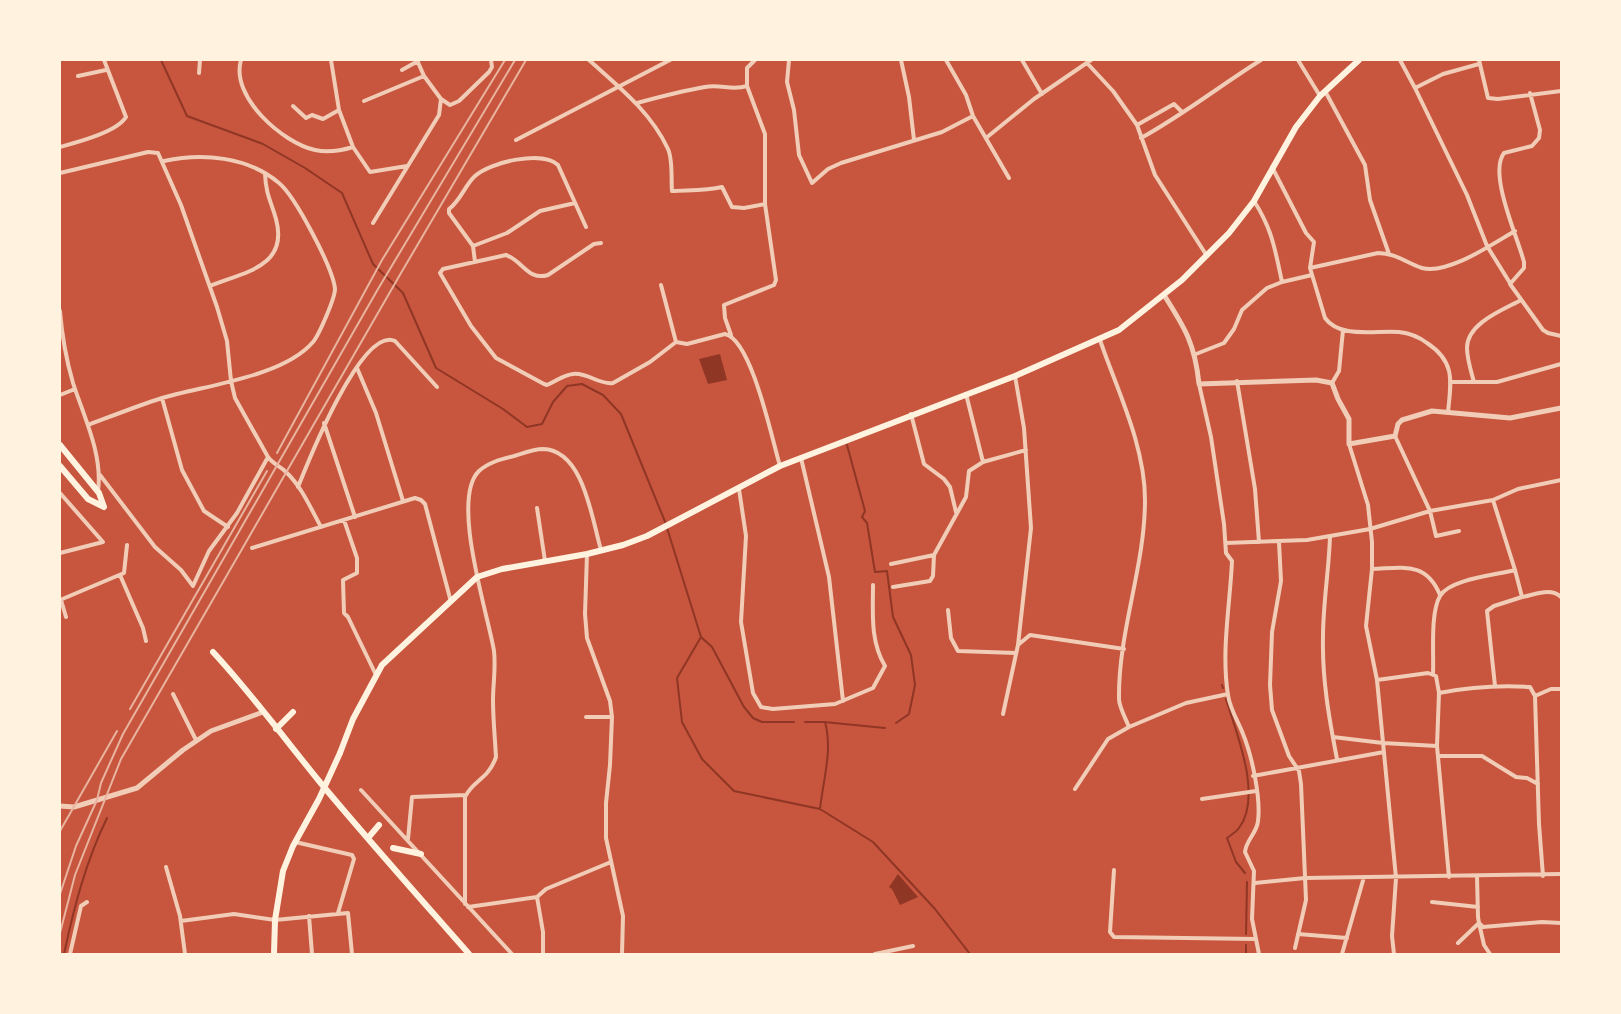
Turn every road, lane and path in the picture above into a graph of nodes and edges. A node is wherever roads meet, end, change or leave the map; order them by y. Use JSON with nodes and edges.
{"nodes":[{"id":1,"x":104,"y":60,"type":"edge"},
{"id":2,"x":200,"y":60,"type":"edge"},
{"id":3,"x":241,"y":60,"type":"edge"},
{"id":4,"x":331,"y":60,"type":"edge"},
{"id":5,"x":417,"y":60,"type":"edge"},
{"id":6,"x":491,"y":60,"type":"edge"},
{"id":7,"x":589,"y":60,"type":"edge"},
{"id":8,"x":670,"y":60,"type":"edge"},
{"id":9,"x":755,"y":60,"type":"edge"},
{"id":10,"x":789,"y":60,"type":"edge"},
{"id":11,"x":901,"y":60,"type":"edge"},
{"id":12,"x":946,"y":60,"type":"edge"},
{"id":13,"x":1022,"y":60,"type":"edge"},
{"id":14,"x":1261,"y":60,"type":"edge"},
{"id":15,"x":1298,"y":60,"type":"edge"},
{"id":16,"x":1359,"y":60,"type":"edge"},
{"id":17,"x":1400,"y":60,"type":"edge"},
{"id":18,"x":1089,"y":62,"type":"edge"},
{"id":19,"x":1254,"y":62,"type":"edge"},
{"id":20,"x":1479,"y":62,"type":"edge"},
{"id":21,"x":106,"y":70,"type":"junction"},
{"id":22,"x":402,"y":70,"type":"dead end"},
{"id":23,"x":199,"y":74,"type":"dead end"},
{"id":24,"x":78,"y":76,"type":"dead end"},
{"id":25,"x":424,"y":76,"type":"junction"},
{"id":26,"x":617,"y":86,"type":"junction"},
{"id":27,"x":747,"y":86,"type":"junction"},
{"id":28,"x":1415,"y":88,"type":"junction"},
{"id":29,"x":1561,"y":91,"type":"edge"},
{"id":30,"x":1530,"y":93,"type":"junction"},
{"id":31,"x":1042,"y":94,"type":"junction"},
{"id":32,"x":1322,"y":94,"type":"junction"},
{"id":33,"x":441,"y":99,"type":"junction"},
{"id":34,"x":364,"y":101,"type":"dead end"},
{"id":35,"x":636,"y":103,"type":"junction"},
{"id":36,"x":293,"y":106,"type":"dead end"},
{"id":37,"x":339,"y":110,"type":"junction"},
{"id":38,"x":1181,"y":111,"type":"dead end"},
{"id":39,"x":973,"y":116,"type":"junction"},
{"id":40,"x":1137,"y":126,"type":"junction"},
{"id":41,"x":986,"y":138,"type":"junction"},
{"id":42,"x":1141,"y":138,"type":"junction"},
{"id":43,"x":516,"y":140,"type":"dead end"},
{"id":44,"x":914,"y":140,"type":"junction"},
{"id":45,"x":60,"y":146,"type":"edge"},
{"id":46,"x":353,"y":147,"type":"junction"},
{"id":47,"x":164,"y":161,"type":"junction"},
{"id":48,"x":407,"y":166,"type":"junction"},
{"id":49,"x":1272,"y":167,"type":"junction"},
{"id":50,"x":60,"y":172,"type":"edge"},
{"id":51,"x":265,"y":174,"type":"junction"},
{"id":52,"x":1009,"y":178,"type":"dead end"},
{"id":53,"x":1254,"y":201,"type":"junction"},
{"id":54,"x":575,"y":203,"type":"junction"},
{"id":55,"x":765,"y":204,"type":"junction"},
{"id":56,"x":373,"y":223,"type":"dead end"},
{"id":57,"x":586,"y":227,"type":"dead end"},
{"id":58,"x":1515,"y":231,"type":"junction"},
{"id":59,"x":601,"y":243,"type":"dead end"},
{"id":60,"x":473,"y":246,"type":"junction"},
{"id":61,"x":1487,"y":246,"type":"junction"},
{"id":62,"x":1389,"y":254,"type":"junction"},
{"id":63,"x":1207,"y":256,"type":"junction"},
{"id":64,"x":475,"y":262,"type":"junction"},
{"id":65,"x":1310,"y":268,"type":"junction"},
{"id":66,"x":1312,"y":275,"type":"junction"},
{"id":67,"x":1282,"y":282,"type":"junction"},
{"id":68,"x":1510,"y":284,"type":"junction"},
{"id":69,"x":210,"y":286,"type":"junction"},
{"id":70,"x":661,"y":286,"type":"dead end"},
{"id":71,"x":1164,"y":295,"type":"junction"},
{"id":72,"x":1521,"y":300,"type":"junction"},
{"id":73,"x":60,"y":312,"type":"edge"},
{"id":74,"x":1343,"y":330,"type":"junction"},
{"id":75,"x":731,"y":335,"type":"junction"},
{"id":76,"x":1561,"y":336,"type":"edge"},
{"id":77,"x":1100,"y":340,"type":"junction"},
{"id":78,"x":676,"y":342,"type":"junction"},
{"id":79,"x":1196,"y":354,"type":"junction"},
{"id":80,"x":1561,"y":364,"type":"edge"},
{"id":81,"x":357,"y":368,"type":"junction"},
{"id":82,"x":1015,"y":376,"type":"junction"},
{"id":83,"x":231,"y":381,"type":"junction"},
{"id":84,"x":1237,"y":381,"type":"junction"},
{"id":85,"x":1451,"y":382,"type":"junction"},
{"id":86,"x":1474,"y":382,"type":"junction"},
{"id":87,"x":1332,"y":383,"type":"junction"},
{"id":88,"x":1199,"y":384,"type":"junction"},
{"id":89,"x":437,"y":387,"type":"dead end"},
{"id":90,"x":75,"y":389,"type":"junction"},
{"id":91,"x":60,"y":394,"type":"edge"},
{"id":92,"x":966,"y":394,"type":"junction"},
{"id":93,"x":162,"y":398,"type":"junction"},
{"id":94,"x":1561,"y":408,"type":"edge"},
{"id":95,"x":1448,"y":412,"type":"junction"},
{"id":96,"x":911,"y":414,"type":"junction"},
{"id":97,"x":324,"y":423,"type":"junction"},
{"id":98,"x":88,"y":426,"type":"junction"},
{"id":99,"x":1395,"y":436,"type":"junction"},
{"id":100,"x":1349,"y":444,"type":"junction"},
{"id":101,"x":60,"y":445,"type":"edge"},
{"id":102,"x":1026,"y":450,"type":"junction"},
{"id":103,"x":268,"y":457,"type":"junction"},
{"id":104,"x":801,"y":458,"type":"junction"},
{"id":105,"x":983,"y":462,"type":"junction"},
{"id":106,"x":60,"y":466,"type":"edge"},
{"id":107,"x":780,"y":466,"type":"junction"},
{"id":108,"x":100,"y":475,"type":"junction"},
{"id":109,"x":1561,"y":480,"type":"edge"},
{"id":110,"x":298,"y":486,"type":"junction"},
{"id":111,"x":739,"y":489,"type":"junction"},
{"id":112,"x":98,"y":491,"type":"junction"},
{"id":113,"x":60,"y":493,"type":"edge"},
{"id":114,"x":1493,"y":500,"type":"junction"},
{"id":115,"x":403,"y":501,"type":"junction"},
{"id":116,"x":536,"y":508,"type":"dead end"},
{"id":117,"x":1430,"y":511,"type":"junction"},
{"id":118,"x":956,"y":513,"type":"junction"},
{"id":119,"x":355,"y":517,"type":"junction"},
{"id":120,"x":344,"y":520,"type":"junction"},
{"id":121,"x":228,"y":527,"type":"junction"},
{"id":122,"x":321,"y":527,"type":"junction"},
{"id":123,"x":1370,"y":529,"type":"junction"},
{"id":124,"x":1459,"y":530,"type":"dead end"},
{"id":125,"x":1330,"y":536,"type":"junction"},
{"id":126,"x":1259,"y":542,"type":"junction"},
{"id":127,"x":1279,"y":542,"type":"junction"},
{"id":128,"x":1226,"y":543,"type":"junction"},
{"id":129,"x":127,"y":545,"type":"dead end"},
{"id":130,"x":252,"y":548,"type":"dead end"},
{"id":131,"x":601,"y":550,"type":"junction"},
{"id":132,"x":60,"y":553,"type":"edge"},
{"id":133,"x":587,"y":554,"type":"junction"},
{"id":134,"x":934,"y":555,"type":"junction"},
{"id":135,"x":545,"y":561,"type":"junction"},
{"id":136,"x":891,"y":564,"type":"dead end"},
{"id":137,"x":1372,"y":568,"type":"junction"},
{"id":138,"x":1516,"y":570,"type":"junction"},
{"id":139,"x":120,"y":575,"type":"junction"},
{"id":140,"x":476,"y":577,"type":"junction"},
{"id":141,"x":873,"y":585,"type":"dead end"},
{"id":142,"x":893,"y":587,"type":"dead end"},
{"id":143,"x":1440,"y":595,"type":"junction"},
{"id":144,"x":1561,"y":596,"type":"edge"},
{"id":145,"x":1522,"y":597,"type":"junction"},
{"id":146,"x":60,"y":600,"type":"edge"},
{"id":147,"x":451,"y":602,"type":"junction"},
{"id":148,"x":948,"y":610,"type":"dead end"},
{"id":149,"x":66,"y":617,"type":"dead end"},
{"id":150,"x":146,"y":641,"type":"dead end"},
{"id":151,"x":1018,"y":645,"type":"junction"},
{"id":152,"x":1124,"y":649,"type":"junction"},
{"id":153,"x":213,"y":652,"type":"dead end"},
{"id":154,"x":1016,"y":653,"type":"junction"},
{"id":155,"x":376,"y":674,"type":"junction"},
{"id":156,"x":1433,"y":674,"type":"junction"},
{"id":157,"x":1377,"y":680,"type":"junction"},
{"id":158,"x":1495,"y":686,"type":"junction"},
{"id":159,"x":1561,"y":689,"type":"edge"},
{"id":160,"x":1439,"y":693,"type":"junction"},
{"id":161,"x":173,"y":694,"type":"dead end"},
{"id":162,"x":1228,"y":694,"type":"junction"},
{"id":163,"x":1535,"y":696,"type":"junction"},
{"id":164,"x":843,"y":701,"type":"junction"},
{"id":165,"x":263,"y":712,"type":"junction"},
{"id":166,"x":293,"y":712,"type":"dead end"},
{"id":167,"x":1002,"y":714,"type":"dead end"},
{"id":168,"x":586,"y":717,"type":"dead end"},
{"id":169,"x":612,"y":717,"type":"junction"},
{"id":170,"x":1129,"y":727,"type":"junction"},
{"id":171,"x":276,"y":729,"type":"junction"},
{"id":172,"x":1332,"y":736,"type":"junction"},
{"id":173,"x":196,"y":740,"type":"junction"},
{"id":174,"x":1383,"y":743,"type":"junction"},
{"id":175,"x":1437,"y":746,"type":"junction"},
{"id":176,"x":1384,"y":752,"type":"junction"},
{"id":177,"x":1438,"y":756,"type":"junction"},
{"id":178,"x":1337,"y":759,"type":"junction"},
{"id":179,"x":1296,"y":767,"type":"junction"},
{"id":180,"x":1254,"y":776,"type":"junction"},
{"id":181,"x":1538,"y":784,"type":"junction"},
{"id":182,"x":1075,"y":789,"type":"dead end"},
{"id":183,"x":361,"y":790,"type":"dead end"},
{"id":184,"x":1256,"y":792,"type":"junction"},
{"id":185,"x":466,"y":795,"type":"junction"},
{"id":186,"x":1202,"y":799,"type":"dead end"},
{"id":187,"x":60,"y":806,"type":"edge"},
{"id":188,"x":379,"y":825,"type":"dead end"},
{"id":189,"x":368,"y":838,"type":"junction"},
{"id":190,"x":408,"y":839,"type":"junction"},
{"id":191,"x":295,"y":842,"type":"junction"},
{"id":192,"x":393,"y":848,"type":"dead end"},
{"id":193,"x":421,"y":854,"type":"junction"},
{"id":194,"x":611,"y":862,"type":"junction"},
{"id":195,"x":166,"y":867,"type":"dead end"},
{"id":196,"x":1114,"y":870,"type":"dead end"},
{"id":197,"x":1561,"y":874,"type":"edge"},
{"id":198,"x":1476,"y":876,"type":"junction"},
{"id":199,"x":1543,"y":876,"type":"junction"},
{"id":200,"x":1364,"y":877,"type":"junction"},
{"id":201,"x":1448,"y":877,"type":"junction"},
{"id":202,"x":1305,"y":878,"type":"junction"},
{"id":203,"x":1396,"y":878,"type":"junction"},
{"id":204,"x":1255,"y":883,"type":"junction"},
{"id":205,"x":537,"y":897,"type":"junction"},
{"id":206,"x":87,"y":902,"type":"dead end"},
{"id":207,"x":1432,"y":902,"type":"dead end"},
{"id":208,"x":467,"y":906,"type":"junction"},
{"id":209,"x":1478,"y":907,"type":"junction"},
{"id":210,"x":338,"y":913,"type":"junction"},
{"id":211,"x":309,"y":916,"type":"junction"},
{"id":212,"x":1561,"y":919,"type":"edge"},
{"id":213,"x":275,"y":920,"type":"junction"},
{"id":214,"x":181,"y":921,"type":"junction"},
{"id":215,"x":1555,"y":922,"type":"junction"},
{"id":216,"x":1479,"y":923,"type":"junction"},
{"id":217,"x":1561,"y":923,"type":"edge"},
{"id":218,"x":1298,"y":934,"type":"junction"},
{"id":219,"x":1347,"y":938,"type":"junction"},
{"id":220,"x":1256,"y":939,"type":"junction"},
{"id":221,"x":1458,"y":942,"type":"dead end"},
{"id":222,"x":913,"y":946,"type":"dead end"},
{"id":223,"x":1295,"y":948,"type":"dead end"},
{"id":224,"x":70,"y":954,"type":"edge"},
{"id":225,"x":185,"y":954,"type":"edge"},
{"id":226,"x":274,"y":954,"type":"edge"},
{"id":227,"x":312,"y":954,"type":"edge"},
{"id":228,"x":352,"y":954,"type":"edge"},
{"id":229,"x":469,"y":954,"type":"edge"},
{"id":230,"x":512,"y":954,"type":"edge"},
{"id":231,"x":542,"y":954,"type":"edge"},
{"id":232,"x":622,"y":954,"type":"edge"},
{"id":233,"x":875,"y":954,"type":"edge"},
{"id":234,"x":1259,"y":954,"type":"edge"},
{"id":235,"x":1342,"y":954,"type":"edge"},
{"id":236,"x":1394,"y":954,"type":"edge"},
{"id":237,"x":1490,"y":954,"type":"edge"}],
"edges":[{"from":1,"to":21,"type":"street"},
{"from":2,"to":23,"type":"street"},
{"from":3,"to":46,"type":"street"},
{"from":4,"to":37,"type":"street"},
{"from":5,"to":22,"type":"street"},
{"from":5,"to":25,"type":"street"},
{"from":6,"to":33,"type":"street"},
{"from":7,"to":26,"type":"street"},
{"from":8,"to":26,"type":"street"},
{"from":9,"to":27,"type":"street"},
{"from":10,"to":44,"type":"street"},
{"from":11,"to":44,"type":"street"},
{"from":12,"to":39,"type":"street"},
{"from":13,"to":31,"type":"street"},
{"from":14,"to":19,"type":"street"},
{"from":15,"to":32,"type":"street"},
{"from":16,"to":32,"type":"main road"},
{"from":17,"to":28,"type":"street"},
{"from":18,"to":31,"type":"street"},
{"from":18,"to":40,"type":"street"},
{"from":19,"to":42,"type":"street"},
{"from":20,"to":28,"type":"street"},
{"from":20,"to":30,"type":"street"},
{"from":21,"to":24,"type":"street"},
{"from":21,"to":45,"type":"street"},
{"from":25,"to":33,"type":"street"},
{"from":25,"to":34,"type":"street"},
{"from":26,"to":35,"type":"street"},
{"from":26,"to":43,"type":"street"},
{"from":27,"to":35,"type":"street"},
{"from":27,"to":55,"type":"street"},
{"from":28,"to":61,"type":"street"},
{"from":29,"to":30,"type":"street"},
{"from":30,"to":58,"type":"street"},
{"from":31,"to":41,"type":"street"},
{"from":32,"to":49,"type":"main road"},
{"from":32,"to":62,"type":"street"},
{"from":33,"to":48,"type":"street"},
{"from":35,"to":55,"type":"street"},
{"from":36,"to":37,"type":"street"},
{"from":37,"to":46,"type":"street"},
{"from":38,"to":40,"type":"street"},
{"from":39,"to":41,"type":"street"},
{"from":39,"to":44,"type":"street"},
{"from":40,"to":42,"type":"street"},
{"from":41,"to":52,"type":"street"},
{"from":42,"to":63,"type":"street"},
{"from":46,"to":48,"type":"street"},
{"from":47,"to":50,"type":"street"},
{"from":47,"to":51,"type":"street"},
{"from":47,"to":69,"type":"street"},
{"from":48,"to":56,"type":"street"},
{"from":49,"to":53,"type":"main road"},
{"from":49,"to":65,"type":"street"},
{"from":51,"to":69,"type":"street"},
{"from":51,"to":83,"type":"street"},
{"from":53,"to":63,"type":"main road"},
{"from":53,"to":67,"type":"street"},
{"from":54,"to":57,"type":"street"},
{"from":54,"to":60,"type":"street"},
{"from":54,"to":60,"type":"street"},
{"from":55,"to":75,"type":"street"},
{"from":58,"to":61,"type":"street"},
{"from":58,"to":68,"type":"street"},
{"from":59,"to":64,"type":"street"},
{"from":60,"to":64,"type":"street"},
{"from":61,"to":62,"type":"street"},
{"from":61,"to":68,"type":"street"},
{"from":62,"to":65,"type":"street"},
{"from":63,"to":71,"type":"main road"},
{"from":64,"to":78,"type":"street"},
{"from":65,"to":66,"type":"street"},
{"from":66,"to":67,"type":"street"},
{"from":66,"to":74,"type":"street"},
{"from":67,"to":79,"type":"street"},
{"from":68,"to":72,"type":"street"},
{"from":69,"to":83,"type":"street"},
{"from":70,"to":78,"type":"street"},
{"from":71,"to":77,"type":"main road"},
{"from":71,"to":79,"type":"street"},
{"from":72,"to":76,"type":"street"},
{"from":72,"to":86,"type":"street"},
{"from":73,"to":90,"type":"street"},
{"from":74,"to":85,"type":"street"},
{"from":74,"to":87,"type":"street"},
{"from":75,"to":78,"type":"street"},
{"from":75,"to":107,"type":"street"},
{"from":77,"to":82,"type":"main road"},
{"from":77,"to":152,"type":"street"},
{"from":79,"to":88,"type":"street"},
{"from":80,"to":86,"type":"street"},
{"from":81,"to":89,"type":"street"},
{"from":81,"to":97,"type":"street"},
{"from":81,"to":115,"type":"street"},
{"from":82,"to":92,"type":"main road"},
{"from":82,"to":102,"type":"street"},
{"from":83,"to":93,"type":"street"},
{"from":83,"to":103,"type":"street"},
{"from":84,"to":87,"type":"street"},
{"from":84,"to":88,"type":"street"},
{"from":84,"to":126,"type":"street"},
{"from":85,"to":86,"type":"street"},
{"from":85,"to":95,"type":"street"},
{"from":87,"to":100,"type":"street"},
{"from":88,"to":128,"type":"street"},
{"from":90,"to":91,"type":"street"},
{"from":90,"to":98,"type":"street"},
{"from":92,"to":96,"type":"main road"},
{"from":92,"to":105,"type":"street"},
{"from":93,"to":98,"type":"street"},
{"from":93,"to":121,"type":"street"},
{"from":94,"to":95,"type":"street"},
{"from":95,"to":99,"type":"street"},
{"from":96,"to":104,"type":"main road"},
{"from":96,"to":118,"type":"street"},
{"from":97,"to":110,"type":"street"},
{"from":97,"to":119,"type":"street"},
{"from":98,"to":108,"type":"street"},
{"from":99,"to":100,"type":"street"},
{"from":99,"to":117,"type":"street"},
{"from":100,"to":123,"type":"street"},
{"from":101,"to":112,"type":"main road"},
{"from":102,"to":105,"type":"street"},
{"from":102,"to":151,"type":"street"},
{"from":103,"to":110,"type":"street"},
{"from":103,"to":121,"type":"street"},
{"from":104,"to":107,"type":"main road"},
{"from":104,"to":164,"type":"street"},
{"from":105,"to":118,"type":"street"},
{"from":106,"to":112,"type":"main road"},
{"from":107,"to":111,"type":"main road"},
{"from":108,"to":112,"type":"street"},
{"from":108,"to":121,"type":"street"},
{"from":109,"to":114,"type":"street"},
{"from":110,"to":122,"type":"street"},
{"from":111,"to":131,"type":"main road"},
{"from":111,"to":164,"type":"street"},
{"from":113,"to":132,"type":"street"},
{"from":114,"to":117,"type":"street"},
{"from":114,"to":138,"type":"street"},
{"from":115,"to":119,"type":"street"},
{"from":115,"to":147,"type":"street"},
{"from":116,"to":135,"type":"street"},
{"from":117,"to":123,"type":"street"},
{"from":117,"to":124,"type":"street"},
{"from":118,"to":134,"type":"street"},
{"from":119,"to":120,"type":"street"},
{"from":120,"to":122,"type":"street"},
{"from":120,"to":155,"type":"street"},
{"from":122,"to":130,"type":"street"},
{"from":123,"to":125,"type":"street"},
{"from":123,"to":137,"type":"street"},
{"from":125,"to":127,"type":"street"},
{"from":125,"to":172,"type":"street"},
{"from":126,"to":127,"type":"street"},
{"from":126,"to":128,"type":"street"},
{"from":127,"to":179,"type":"street"},
{"from":128,"to":162,"type":"street"},
{"from":129,"to":139,"type":"street"},
{"from":131,"to":133,"type":"main road"},
{"from":131,"to":140,"type":"street"},
{"from":133,"to":135,"type":"main road"},
{"from":133,"to":169,"type":"street"},
{"from":134,"to":136,"type":"street"},
{"from":134,"to":142,"type":"street"},
{"from":135,"to":140,"type":"main road"},
{"from":137,"to":143,"type":"street"},
{"from":137,"to":157,"type":"street"},
{"from":138,"to":143,"type":"street"},
{"from":138,"to":145,"type":"street"},
{"from":139,"to":146,"type":"street"},
{"from":139,"to":150,"type":"street"},
{"from":140,"to":147,"type":"main road"},
{"from":140,"to":185,"type":"street"},
{"from":141,"to":164,"type":"street"},
{"from":143,"to":156,"type":"street"},
{"from":144,"to":145,"type":"street"},
{"from":145,"to":158,"type":"street"},
{"from":146,"to":149,"type":"street"},
{"from":147,"to":155,"type":"main road"},
{"from":148,"to":154,"type":"street"},
{"from":151,"to":152,"type":"street"},
{"from":151,"to":154,"type":"street"},
{"from":152,"to":170,"type":"street"},
{"from":153,"to":165,"type":"main road"},
{"from":154,"to":167,"type":"street"},
{"from":155,"to":191,"type":"main road"},
{"from":156,"to":157,"type":"street"},
{"from":156,"to":160,"type":"street"},
{"from":157,"to":174,"type":"street"},
{"from":158,"to":160,"type":"street"},
{"from":158,"to":163,"type":"street"},
{"from":159,"to":163,"type":"street"},
{"from":160,"to":175,"type":"street"},
{"from":161,"to":173,"type":"street"},
{"from":162,"to":170,"type":"street"},
{"from":162,"to":180,"type":"street"},
{"from":163,"to":181,"type":"street"},
{"from":165,"to":171,"type":"main road"},
{"from":165,"to":173,"type":"street"},
{"from":166,"to":171,"type":"main road"},
{"from":168,"to":169,"type":"street"},
{"from":169,"to":194,"type":"street"},
{"from":170,"to":182,"type":"street"},
{"from":171,"to":189,"type":"main road"},
{"from":172,"to":174,"type":"street"},
{"from":172,"to":178,"type":"street"},
{"from":173,"to":187,"type":"street"},
{"from":174,"to":175,"type":"street"},
{"from":174,"to":176,"type":"street"},
{"from":175,"to":177,"type":"street"},
{"from":176,"to":178,"type":"street"},
{"from":176,"to":203,"type":"street"},
{"from":177,"to":181,"type":"street"},
{"from":177,"to":201,"type":"street"},
{"from":178,"to":179,"type":"street"},
{"from":179,"to":180,"type":"street"},
{"from":179,"to":202,"type":"street"},
{"from":180,"to":184,"type":"street"},
{"from":181,"to":199,"type":"street"},
{"from":183,"to":190,"type":"street"},
{"from":184,"to":186,"type":"street"},
{"from":184,"to":204,"type":"street"},
{"from":185,"to":190,"type":"street"},
{"from":185,"to":208,"type":"street"},
{"from":188,"to":189,"type":"main road"},
{"from":189,"to":229,"type":"main road"},
{"from":190,"to":193,"type":"street"},
{"from":191,"to":210,"type":"street"},
{"from":191,"to":213,"type":"main road"},
{"from":192,"to":193,"type":"main road"},
{"from":193,"to":208,"type":"street"},
{"from":194,"to":205,"type":"street"},
{"from":194,"to":232,"type":"street"},
{"from":195,"to":214,"type":"street"},
{"from":196,"to":220,"type":"street"},
{"from":197,"to":199,"type":"street"},
{"from":198,"to":199,"type":"street"},
{"from":198,"to":201,"type":"street"},
{"from":198,"to":209,"type":"street"},
{"from":200,"to":202,"type":"street"},
{"from":200,"to":203,"type":"street"},
{"from":200,"to":219,"type":"street"},
{"from":201,"to":203,"type":"street"},
{"from":202,"to":204,"type":"street"},
{"from":202,"to":218,"type":"street"},
{"from":203,"to":236,"type":"street"},
{"from":204,"to":220,"type":"street"},
{"from":205,"to":208,"type":"street"},
{"from":205,"to":231,"type":"street"},
{"from":206,"to":224,"type":"street"},
{"from":207,"to":209,"type":"street"},
{"from":208,"to":230,"type":"street"},
{"from":209,"to":216,"type":"street"},
{"from":210,"to":211,"type":"street"},
{"from":210,"to":228,"type":"street"},
{"from":211,"to":213,"type":"street"},
{"from":211,"to":227,"type":"street"},
{"from":212,"to":215,"type":"street"},
{"from":213,"to":214,"type":"street"},
{"from":213,"to":226,"type":"main road"},
{"from":214,"to":225,"type":"street"},
{"from":215,"to":216,"type":"street"},
{"from":215,"to":217,"type":"street"},
{"from":216,"to":221,"type":"street"},
{"from":216,"to":237,"type":"street"},
{"from":218,"to":219,"type":"street"},
{"from":218,"to":223,"type":"street"},
{"from":219,"to":235,"type":"street"},
{"from":220,"to":234,"type":"street"},
{"from":222,"to":233,"type":"street"}]}
